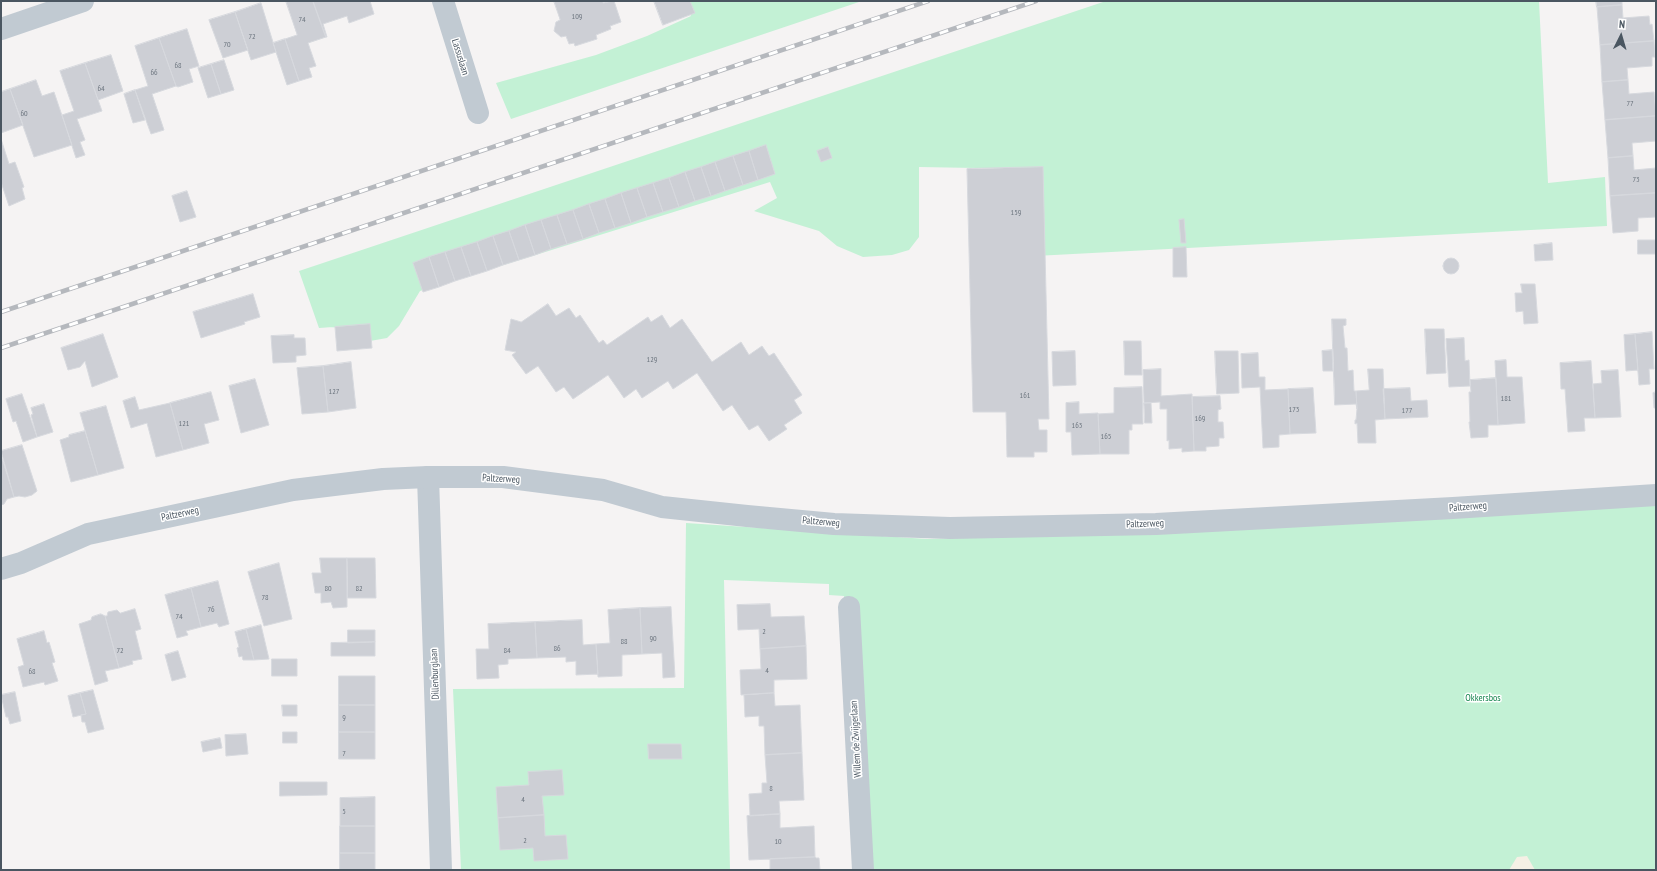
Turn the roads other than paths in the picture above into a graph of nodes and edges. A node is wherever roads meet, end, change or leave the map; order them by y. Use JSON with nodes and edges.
{"nodes":[{"id":1,"x":443,"y":1,"type":"edge"},
{"id":2,"x":79,"y":2,"type":"edge"},
{"id":3,"x":1,"y":29,"type":"edge"},
{"id":4,"x":478,"y":113,"type":"dead end"},
{"id":5,"x":428,"y":477,"type":"junction"},
{"id":6,"x":1656,"y":495,"type":"edge"},
{"id":7,"x":1,"y":569,"type":"edge"},
{"id":8,"x":849,"y":607,"type":"dead end"},
{"id":9,"x":441,"y":870,"type":"edge"},
{"id":10,"x":863,"y":870,"type":"edge"}],
"edges":[{"from":1,"to":4,"type":"street","name":"Lassuslaan"},
{"from":2,"to":3,"type":"street"},
{"from":5,"to":6,"type":"street","name":"Paltzerweg"},
{"from":5,"to":7,"type":"street","name":"Paltzerweg"},
{"from":5,"to":9,"type":"street","name":"Dillenburglaan"},
{"from":8,"to":10,"type":"street","name":"Willem de Zwijgerlaan"}]}
